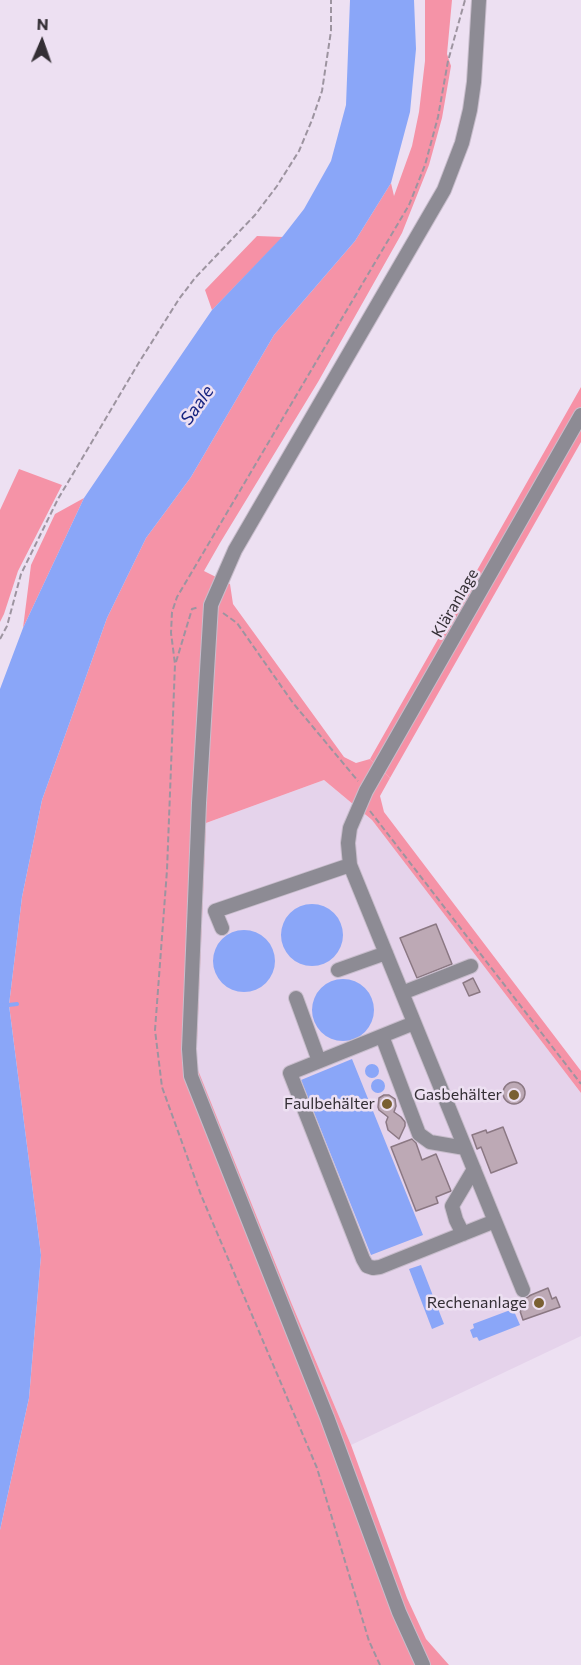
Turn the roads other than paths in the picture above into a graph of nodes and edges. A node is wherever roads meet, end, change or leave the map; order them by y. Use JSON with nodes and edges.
{"nodes":[{"id":1,"x":479,"y":0,"type":"edge"},
{"id":2,"x":581,"y":415,"type":"edge"},
{"id":3,"x":350,"y":865,"type":"junction"},
{"id":4,"x":222,"y":928,"type":"dead end"},
{"id":5,"x":386,"y":953,"type":"junction"},
{"id":6,"x":471,"y":966,"type":"dead end"},
{"id":7,"x":338,"y":970,"type":"dead end"},
{"id":8,"x":402,"y":993,"type":"junction"},
{"id":9,"x":296,"y":998,"type":"dead end"},
{"id":10,"x":414,"y":1023,"type":"junction"},
{"id":11,"x":382,"y":1036,"type":"junction"},
{"id":12,"x":319,"y":1061,"type":"junction"},
{"id":13,"x":465,"y":1148,"type":"junction"},
{"id":14,"x":474,"y":1169,"type":"junction"},
{"id":15,"x":495,"y":1221,"type":"junction"},
{"id":16,"x":463,"y":1234,"type":"junction"},
{"id":17,"x":523,"y":1290,"type":"dead end"},
{"id":18,"x":423,"y":1665,"type":"edge"}],
"edges":[{"from":1,"to":18,"type":"lane"},
{"from":2,"to":3,"type":"lane","name":"Kläranlage"},
{"from":3,"to":4,"type":"lane"},
{"from":3,"to":5,"type":"lane"},
{"from":5,"to":7,"type":"lane"},
{"from":5,"to":8,"type":"lane"},
{"from":6,"to":8,"type":"lane"},
{"from":8,"to":10,"type":"lane"},
{"from":9,"to":12,"type":"lane"},
{"from":10,"to":11,"type":"lane"},
{"from":10,"to":13,"type":"lane"},
{"from":11,"to":12,"type":"lane"},
{"from":11,"to":13,"type":"lane"},
{"from":12,"to":16,"type":"lane"},
{"from":13,"to":14,"type":"lane"},
{"from":14,"to":15,"type":"lane"},
{"from":14,"to":16,"type":"lane"},
{"from":15,"to":16,"type":"lane"},
{"from":15,"to":17,"type":"lane"}]}
